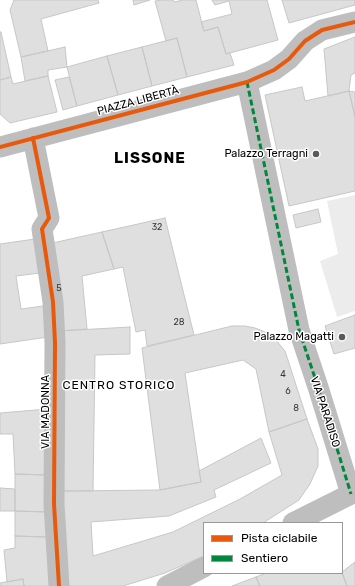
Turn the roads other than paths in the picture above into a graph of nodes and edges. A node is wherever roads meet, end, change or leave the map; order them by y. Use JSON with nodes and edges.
{"nodes":[{"id":1,"x":355,"y":22,"type":"edge"},
{"id":2,"x":247,"y":82,"type":"junction"},
{"id":3,"x":33,"y":138,"type":"junction"},
{"id":4,"x":0,"y":147,"type":"edge"},
{"id":5,"x":353,"y":493,"type":"edge"},
{"id":6,"x":295,"y":522,"type":"edge"},
{"id":7,"x":203,"y":568,"type":"edge"},
{"id":8,"x":59,"y":586,"type":"edge"},
{"id":9,"x":167,"y":586,"type":"edge"}],
"edges":[{"from":1,"to":2,"type":"street","name":"PIAZZA LIBERTÀ"},
{"from":2,"to":3,"type":"street","name":"PIAZZA LIBERTÀ"},
{"from":2,"to":5,"type":"street","name":"VIA PARADISO"},
{"from":3,"to":4,"type":"street","name":"PIAZZA LIBERTÀ"},
{"from":3,"to":8,"type":"street","name":"VIA MADONNA"},
{"from":5,"to":6,"type":"street"},
{"from":7,"to":9,"type":"street"}]}
